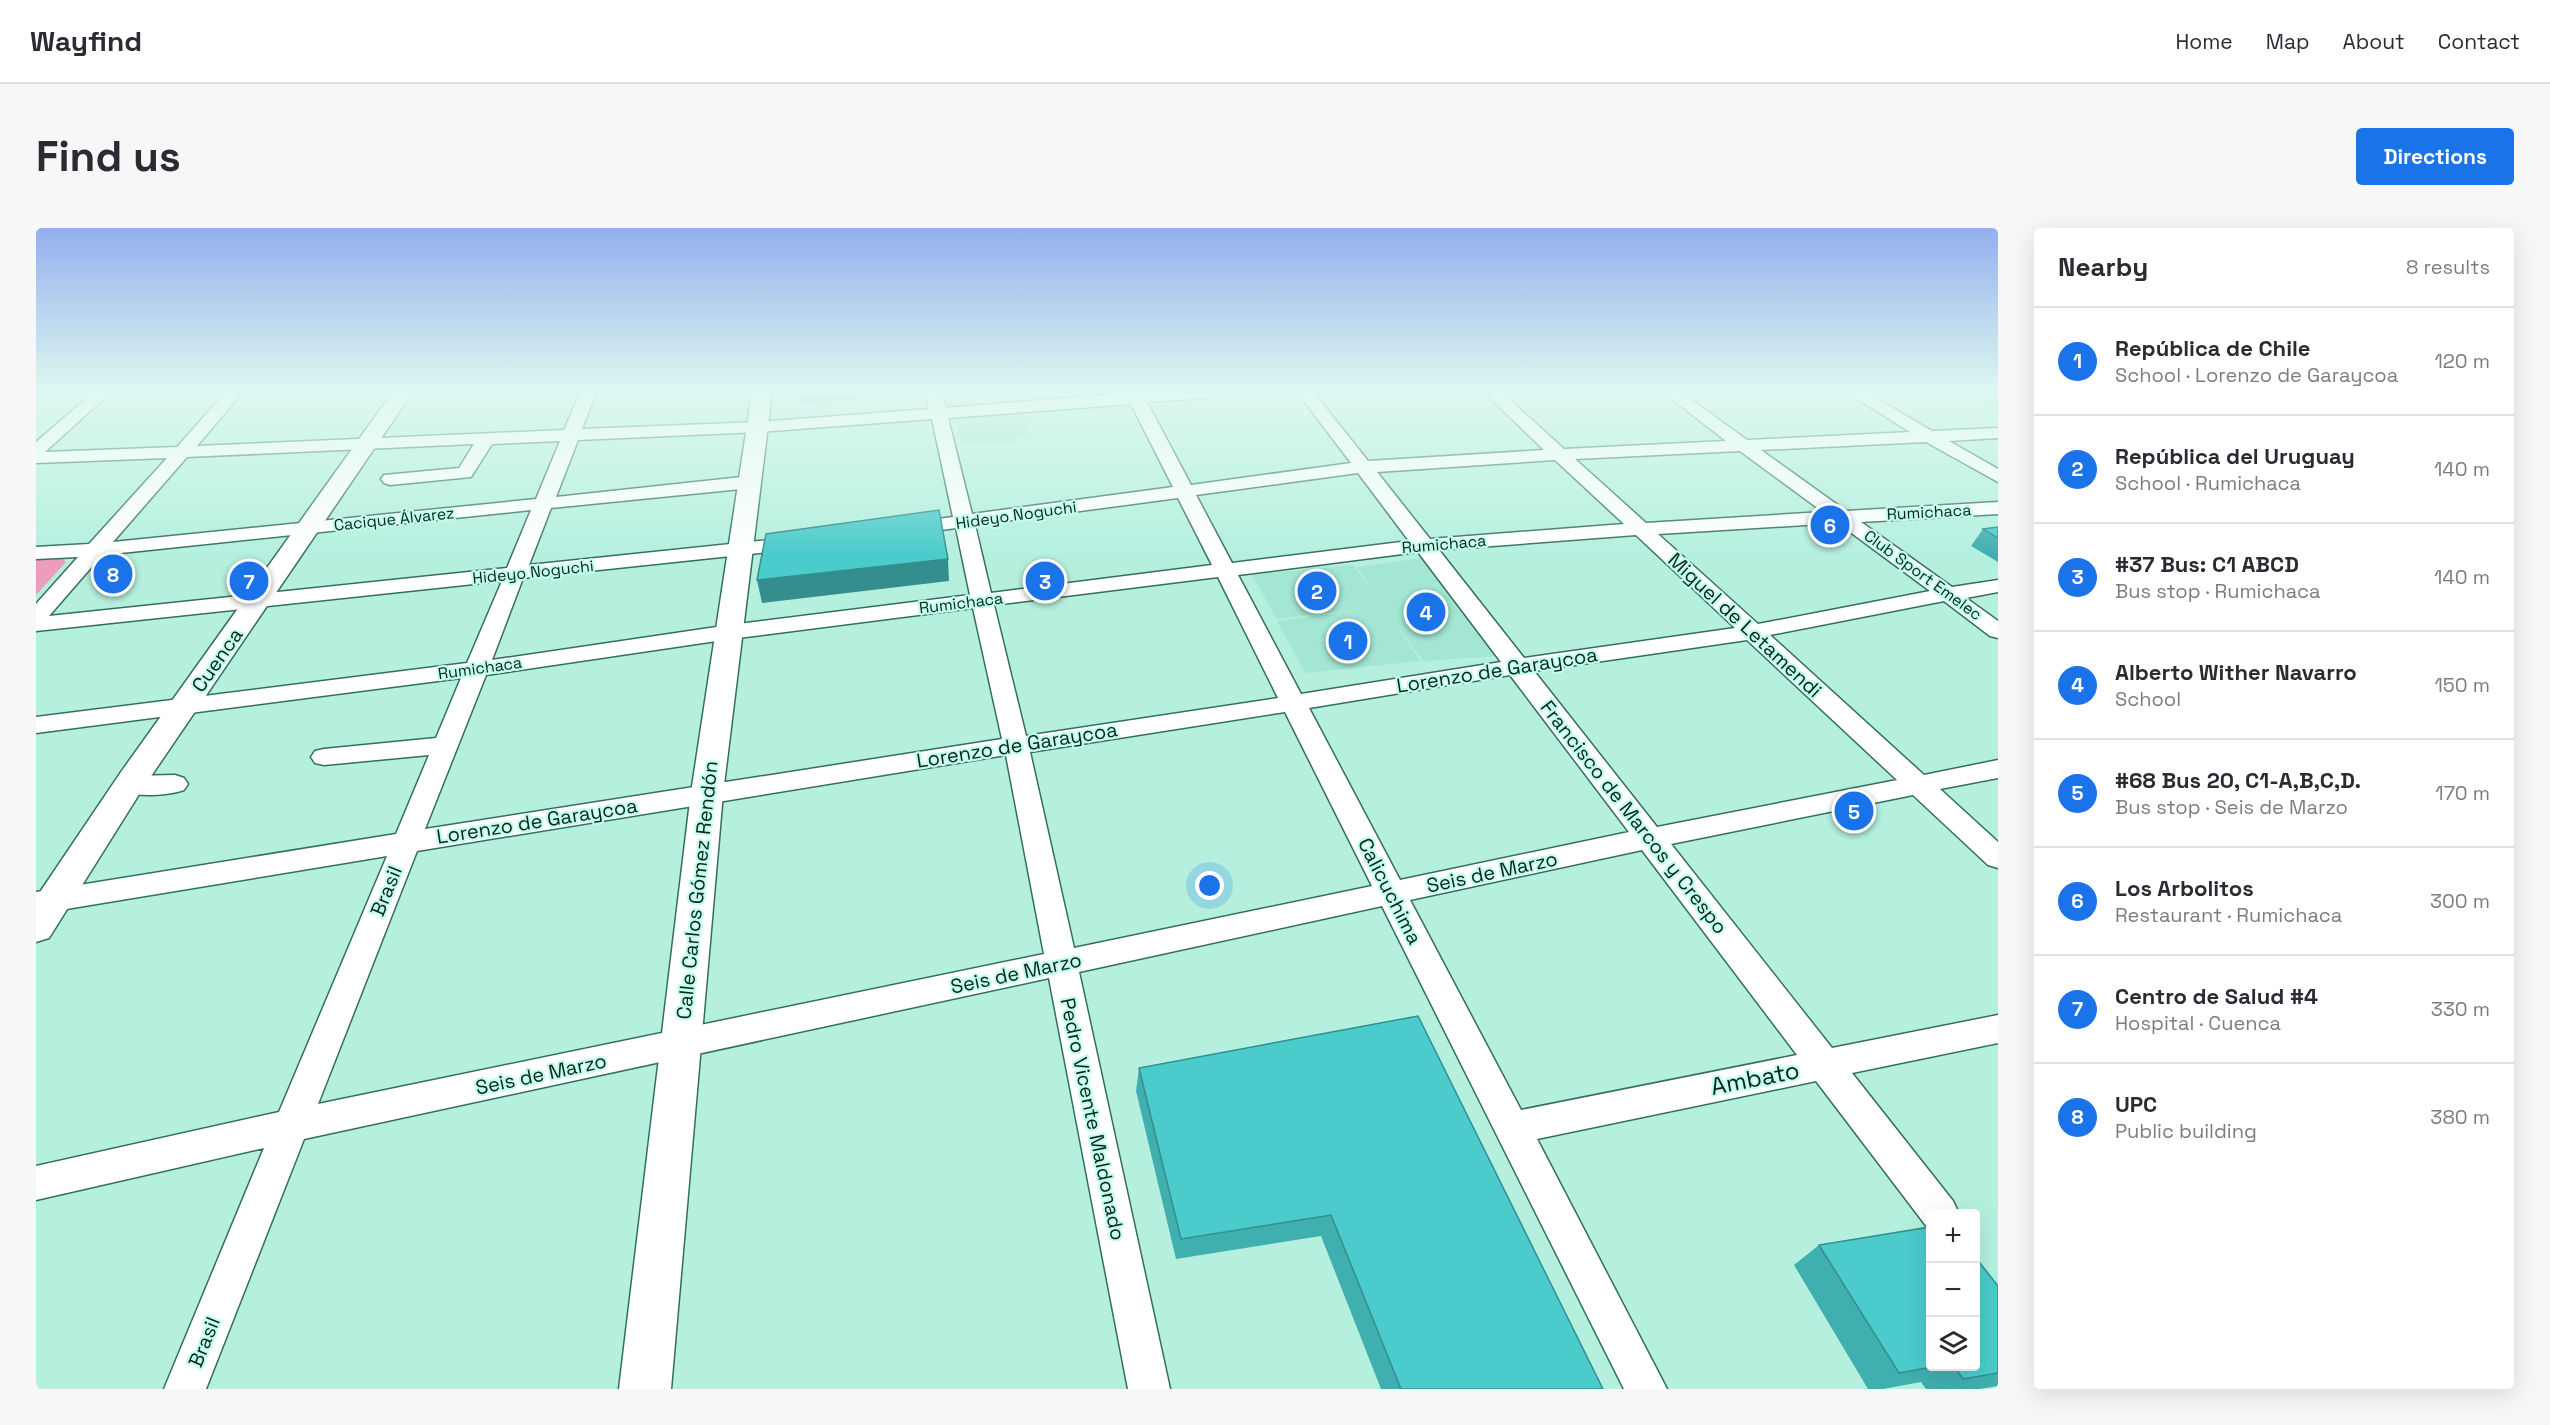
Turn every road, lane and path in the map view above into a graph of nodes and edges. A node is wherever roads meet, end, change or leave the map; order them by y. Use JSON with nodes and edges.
{"nodes":[{"id":1,"x":186,"y":447,"type":"edge"},
{"id":2,"x":301,"y":447,"type":"edge"},
{"id":3,"x":365,"y":447,"type":"edge"},
{"id":4,"x":481,"y":447,"type":"edge"},
{"id":5,"x":565,"y":447,"type":"edge"},
{"id":6,"x":756,"y":447,"type":"edge"},
{"id":7,"x":947,"y":447,"type":"edge"},
{"id":8,"x":1162,"y":447,"type":"edge"},
{"id":9,"x":1348,"y":447,"type":"edge"},
{"id":10,"x":1553,"y":447,"type":"edge"},
{"id":11,"x":1718,"y":447,"type":"edge"},
{"id":12,"x":1747,"y":447,"type":"edge"},
{"id":13,"x":1947,"y":447,"type":"edge"},
{"id":14,"x":181,"y":453,"type":"junction"},
{"id":15,"x":1560,"y":454,"type":"junction"},
{"id":16,"x":36,"y":458,"type":"edge"},
{"id":17,"x":1364,"y":467,"type":"junction"},
{"id":18,"x":1998,"y":477,"type":"edge"},
{"id":19,"x":390,"y":479,"type":"dead end"},
{"id":20,"x":751,"y":482,"type":"junction"},
{"id":21,"x":1185,"y":491,"type":"junction"},
{"id":22,"x":542,"y":504,"type":"junction"},
{"id":23,"x":1998,"y":508,"type":"edge"},
{"id":24,"x":1844,"y":517,"type":"junction"},
{"id":25,"x":965,"y":522,"type":"junction"},
{"id":26,"x":309,"y":527,"type":"junction"},
{"id":27,"x":1640,"y":529,"type":"junction"},
{"id":28,"x":882,"y":532,"type":"edge"},
{"id":29,"x":811,"y":541,"type":"edge"},
{"id":30,"x":1425,"y":545,"type":"junction"},
{"id":31,"x":94,"y":550,"type":"junction"},
{"id":32,"x":740,"y":550,"type":"junction"},
{"id":33,"x":36,"y":553,"type":"edge"},
{"id":34,"x":1226,"y":571,"type":"junction"},
{"id":35,"x":514,"y":575,"type":"junction"},
{"id":36,"x":1998,"y":586,"type":"edge"},
{"id":37,"x":1948,"y":594,"type":"junction"},
{"id":38,"x":984,"y":600,"type":"junction"},
{"id":39,"x":258,"y":601,"type":"junction"},
{"id":40,"x":36,"y":617,"type":"edge"},
{"id":41,"x":36,"y":624,"type":"edge"},
{"id":42,"x":1998,"y":631,"type":"edge"},
{"id":43,"x":730,"y":632,"type":"junction"},
{"id":44,"x":1753,"y":632,"type":"junction"},
{"id":45,"x":1517,"y":667,"type":"junction"},
{"id":46,"x":476,"y":669,"type":"junction"},
{"id":47,"x":1293,"y":703,"type":"junction"},
{"id":48,"x":186,"y":705,"type":"junction"},
{"id":49,"x":36,"y":725,"type":"edge"},
{"id":50,"x":445,"y":745,"type":"junction"},
{"id":51,"x":1015,"y":745,"type":"junction"},
{"id":52,"x":324,"y":757,"type":"dead end"},
{"id":53,"x":1998,"y":769,"type":"edge"},
{"id":54,"x":129,"y":784,"type":"junction"},
{"id":55,"x":175,"y":784,"type":"dead end"},
{"id":56,"x":1919,"y":785,"type":"junction"},
{"id":57,"x":707,"y":793,"type":"junction"},
{"id":58,"x":1650,"y":838,"type":"junction"},
{"id":59,"x":406,"y":843,"type":"junction"},
{"id":60,"x":1998,"y":858,"type":"edge"},
{"id":61,"x":1391,"y":894,"type":"junction"},
{"id":62,"x":45,"y":902,"type":"edge"},
{"id":63,"x":36,"y":928,"type":"edge"},
{"id":64,"x":1062,"y":963,"type":"junction"},
{"id":65,"x":1998,"y":1029,"type":"edge"},
{"id":66,"x":679,"y":1045,"type":"junction"},
{"id":67,"x":1825,"y":1064,"type":"junction"},
{"id":68,"x":291,"y":1126,"type":"junction"},
{"id":69,"x":1511,"y":1128,"type":"junction"},
{"id":70,"x":36,"y":1183,"type":"edge"},
{"id":71,"x":1936,"y":1209,"type":"edge"},
{"id":72,"x":185,"y":1389,"type":"edge"},
{"id":73,"x":645,"y":1389,"type":"edge"},
{"id":74,"x":1149,"y":1389,"type":"edge"},
{"id":75,"x":1646,"y":1389,"type":"edge"}],
"edges":[{"from":1,"to":14,"type":"street"},
{"from":2,"to":14,"type":"street"},
{"from":3,"to":26,"type":"main road","name":"Cuenca"},
{"from":4,"to":19,"type":"street"},
{"from":5,"to":22,"type":"street","name":"Brasil"},
{"from":6,"to":20,"type":"main road","name":"Calle Carlos Gómez Rendón"},
{"from":7,"to":25,"type":"street","name":"Pedro Vicente Maldonado"},
{"from":8,"to":21,"type":"street","name":"Calicuchima"},
{"from":9,"to":17,"type":"street","name":"Francisco de Marcos y Crespo"},
{"from":10,"to":15,"type":"street","name":"Miguel de Letamendi"},
{"from":11,"to":15,"type":"street","name":"Hideyo Noguchi"},
{"from":12,"to":24,"type":"street","name":"Club Sport Emelec"},
{"from":13,"to":18,"type":"street"},
{"from":14,"to":16,"type":"street"},
{"from":14,"to":31,"type":"street"},
{"from":15,"to":17,"type":"street","name":"Hideyo Noguchi"},
{"from":15,"to":27,"type":"street","name":"Miguel de Letamendi"},
{"from":17,"to":21,"type":"street","name":"Hideyo Noguchi"},
{"from":17,"to":30,"type":"street","name":"Francisco de Marcos y Crespo"},
{"from":20,"to":22,"type":"street","name":"Cacique Álvarez"},
{"from":20,"to":32,"type":"main road","name":"Calle Carlos Gómez Rendón"},
{"from":21,"to":25,"type":"street","name":"Hideyo Noguchi"},
{"from":21,"to":34,"type":"street","name":"Calicuchima"},
{"from":22,"to":26,"type":"street","name":"Cacique Álvarez"},
{"from":22,"to":35,"type":"street","name":"Brasil"},
{"from":23,"to":24,"type":"street","name":"Rumichaca"},
{"from":24,"to":27,"type":"street","name":"Rumichaca"},
{"from":24,"to":37,"type":"street","name":"Club Sport Emelec"},
{"from":25,"to":28,"type":"street","name":"Hideyo Noguchi"},
{"from":25,"to":38,"type":"street","name":"Pedro Vicente Maldonado"},
{"from":26,"to":31,"type":"street","name":"Cacique Álvarez"},
{"from":26,"to":39,"type":"main road","name":"Cuenca"},
{"from":27,"to":30,"type":"street","name":"Rumichaca"},
{"from":27,"to":44,"type":"street","name":"Miguel de Letamendi"},
{"from":29,"to":32,"type":"street","name":"Hideyo Noguchi"},
{"from":30,"to":34,"type":"street","name":"Rumichaca"},
{"from":30,"to":45,"type":"street","name":"Francisco de Marcos y Crespo"},
{"from":31,"to":33,"type":"street","name":"Cacique Álvarez"},
{"from":31,"to":40,"type":"street"},
{"from":32,"to":35,"type":"street","name":"Hideyo Noguchi"},
{"from":32,"to":43,"type":"main road","name":"Calle Carlos Gómez Rendón"},
{"from":34,"to":38,"type":"street","name":"Rumichaca"},
{"from":34,"to":47,"type":"street","name":"Calicuchima"},
{"from":35,"to":39,"type":"street","name":"Hideyo Noguchi"},
{"from":35,"to":46,"type":"street","name":"Brasil"},
{"from":36,"to":37,"type":"street","name":"Lorenzo de Garaycoa"},
{"from":37,"to":42,"type":"street","name":"Club Sport Emelec"},
{"from":37,"to":44,"type":"street","name":"Lorenzo de Garaycoa"},
{"from":38,"to":43,"type":"street","name":"Rumichaca"},
{"from":38,"to":51,"type":"street","name":"Pedro Vicente Maldonado"},
{"from":39,"to":41,"type":"street","name":"Hideyo Noguchi"},
{"from":39,"to":48,"type":"main road","name":"Cuenca"},
{"from":43,"to":46,"type":"street","name":"Rumichaca"},
{"from":43,"to":57,"type":"main road","name":"Calle Carlos Gómez Rendón"},
{"from":44,"to":45,"type":"street","name":"Lorenzo de Garaycoa"},
{"from":44,"to":56,"type":"street","name":"Miguel de Letamendi"},
{"from":45,"to":47,"type":"street","name":"Lorenzo de Garaycoa"},
{"from":45,"to":58,"type":"street","name":"Francisco de Marcos y Crespo"},
{"from":46,"to":48,"type":"street","name":"Rumichaca"},
{"from":46,"to":50,"type":"street","name":"Brasil"},
{"from":47,"to":51,"type":"street","name":"Lorenzo de Garaycoa"},
{"from":47,"to":61,"type":"street","name":"Calicuchima"},
{"from":48,"to":49,"type":"street","name":"Rumichaca"},
{"from":48,"to":54,"type":"main road","name":"Cuenca"},
{"from":50,"to":52,"type":"street"},
{"from":50,"to":59,"type":"street","name":"Brasil"},
{"from":51,"to":57,"type":"street","name":"Lorenzo de Garaycoa"},
{"from":51,"to":64,"type":"street","name":"Pedro Vicente Maldonado"},
{"from":53,"to":56,"type":"street","name":"Seis de Marzo"},
{"from":54,"to":55,"type":"street"},
{"from":54,"to":62,"type":"main road","name":"Cuenca"},
{"from":56,"to":58,"type":"street","name":"Seis de Marzo"},
{"from":56,"to":60,"type":"street","name":"Miguel de Letamendi"},
{"from":57,"to":59,"type":"street","name":"Lorenzo de Garaycoa"},
{"from":57,"to":66,"type":"main road","name":"Calle Carlos Gómez Rendón"},
{"from":58,"to":61,"type":"street","name":"Seis de Marzo"},
{"from":58,"to":67,"type":"street","name":"Francisco de Marcos y Crespo"},
{"from":59,"to":62,"type":"street","name":"Lorenzo de Garaycoa"},
{"from":59,"to":68,"type":"street","name":"Brasil"},
{"from":61,"to":64,"type":"street","name":"Seis de Marzo"},
{"from":61,"to":69,"type":"street","name":"Calicuchima"},
{"from":62,"to":63,"type":"main road","name":"Cuenca"},
{"from":64,"to":66,"type":"street","name":"Seis de Marzo"},
{"from":64,"to":74,"type":"street","name":"Pedro Vicente Maldonado"},
{"from":65,"to":67,"type":"street","name":"Ambato"},
{"from":66,"to":68,"type":"street","name":"Seis de Marzo"},
{"from":66,"to":73,"type":"main road","name":"Calle Carlos Gómez Rendón"},
{"from":67,"to":69,"type":"street","name":"Ambato"},
{"from":67,"to":71,"type":"street","name":"Francisco de Marcos y Crespo"},
{"from":68,"to":70,"type":"street","name":"Seis de Marzo"},
{"from":68,"to":72,"type":"street","name":"Brasil"},
{"from":69,"to":75,"type":"street","name":"Calicuchima"}]}
